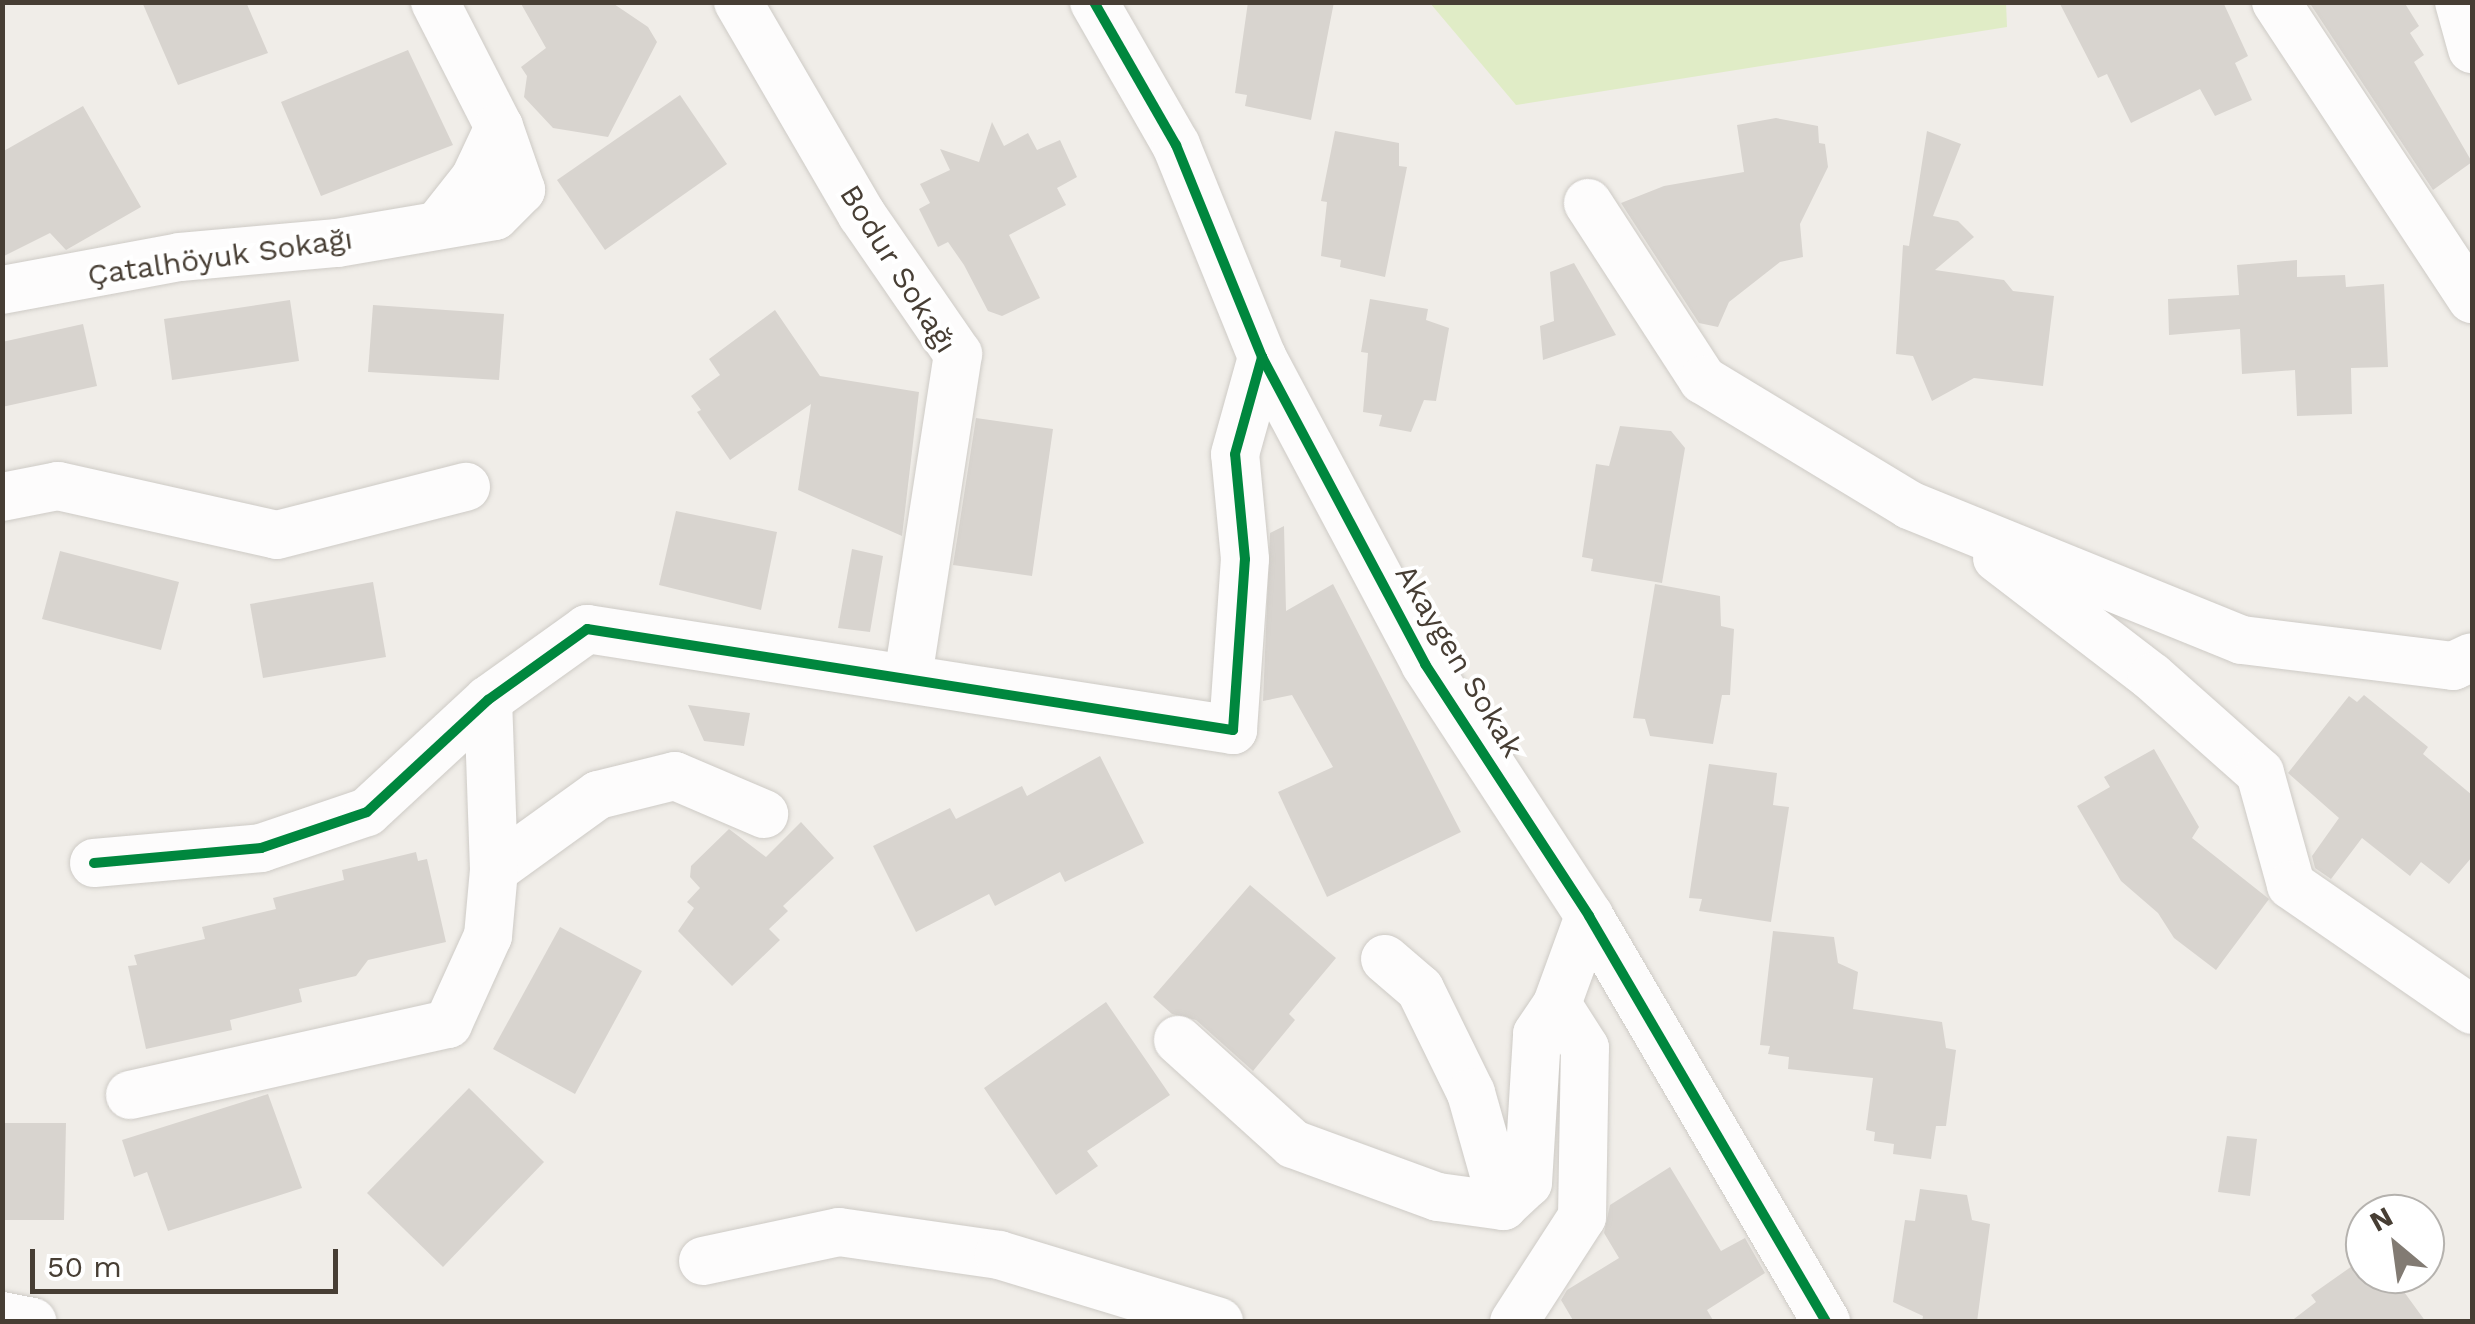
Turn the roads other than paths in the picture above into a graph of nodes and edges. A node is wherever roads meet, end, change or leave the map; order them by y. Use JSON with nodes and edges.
{"nodes":[{"id":1,"x":435,"y":2,"type":"edge"},
{"id":2,"x":738,"y":2,"type":"edge"},
{"id":3,"x":1094,"y":2,"type":"edge"},
{"id":4,"x":2276,"y":2,"type":"edge"},
{"id":5,"x":2459,"y":2,"type":"edge"},
{"id":6,"x":2472,"y":49,"type":"edge"},
{"id":7,"x":1588,"y":203,"type":"dead end"},
{"id":8,"x":2,"y":290,"type":"edge"},
{"id":9,"x":2472,"y":299,"type":"edge"},
{"id":10,"x":1262,"y":357,"type":"junction"},
{"id":11,"x":466,"y":487,"type":"dead end"},
{"id":12,"x":2,"y":497,"type":"edge"},
{"id":13,"x":1950,"y":522,"type":"junction"},
{"id":14,"x":2472,"y":656,"type":"edge"},
{"id":15,"x":908,"y":678,"type":"junction"},
{"id":16,"x":488,"y":700,"type":"junction"},
{"id":17,"x":764,"y":814,"type":"dead end"},
{"id":18,"x":94,"y":863,"type":"dead end"},
{"id":19,"x":494,"y":870,"type":"junction"},
{"id":20,"x":1589,"y":916,"type":"junction"},
{"id":21,"x":1384,"y":960,"type":"dead end"},
{"id":22,"x":1557,"y":1004,"type":"junction"},
{"id":23,"x":2472,"y":1010,"type":"edge"},
{"id":24,"x":1178,"y":1040,"type":"dead end"},
{"id":25,"x":130,"y":1095,"type":"dead end"},
{"id":26,"x":1502,"y":1206,"type":"junction"},
{"id":27,"x":703,"y":1261,"type":"dead end"},
{"id":28,"x":2,"y":1316,"type":"edge"},
{"id":29,"x":32,"y":1322,"type":"edge"},
{"id":30,"x":1219,"y":1322,"type":"edge"},
{"id":31,"x":1514,"y":1322,"type":"edge"},
{"id":32,"x":1826,"y":1322,"type":"edge"}],
"edges":[{"from":1,"to":8,"type":"street","name":"Çatalhöyuk Sokağı"},
{"from":2,"to":15,"type":"street","name":"Bodur Sokağı"},
{"from":3,"to":10,"type":"street","name":"Akaygen Sokak"},
{"from":4,"to":9,"type":"street"},
{"from":5,"to":6,"type":"street"},
{"from":7,"to":13,"type":"street"},
{"from":10,"to":15,"type":"street"},
{"from":10,"to":20,"type":"street","name":"Akaygen Sokak"},
{"from":11,"to":12,"type":"street"},
{"from":13,"to":14,"type":"street"},
{"from":13,"to":23,"type":"street"},
{"from":15,"to":16,"type":"street"},
{"from":16,"to":18,"type":"street"},
{"from":16,"to":19,"type":"street"},
{"from":17,"to":19,"type":"street"},
{"from":19,"to":25,"type":"street"},
{"from":20,"to":22,"type":"street"},
{"from":20,"to":32,"type":"street","name":"Akaygen Sokak"},
{"from":21,"to":26,"type":"street"},
{"from":22,"to":26,"type":"street"},
{"from":22,"to":31,"type":"street"},
{"from":24,"to":26,"type":"street"},
{"from":27,"to":30,"type":"street"},
{"from":28,"to":29,"type":"street"}]}
